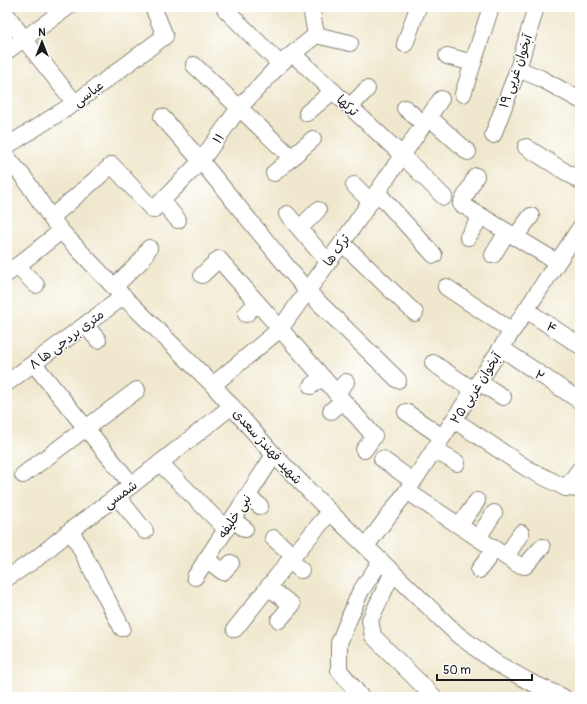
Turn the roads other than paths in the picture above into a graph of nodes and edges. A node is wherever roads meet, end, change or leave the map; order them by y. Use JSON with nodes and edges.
{"nodes":[{"id":1,"x":68,"y":7,"type":"edge"},
{"id":2,"x":152,"y":7,"type":"edge"},
{"id":3,"x":311,"y":7,"type":"edge"},
{"id":4,"x":418,"y":7,"type":"edge"},
{"id":5,"x":491,"y":7,"type":"edge"},
{"id":6,"x":536,"y":7,"type":"edge"},
{"id":7,"x":224,"y":9,"type":"dead end"},
{"id":8,"x":7,"y":15,"type":"edge"},
{"id":9,"x":316,"y":35,"type":"junction"},
{"id":10,"x":24,"y":39,"type":"junction"},
{"id":11,"x":350,"y":44,"type":"dead end"},
{"id":12,"x":405,"y":44,"type":"dead end"},
{"id":13,"x":7,"y":51,"type":"edge"},
{"id":14,"x":293,"y":54,"type":"junction"},
{"id":15,"x":447,"y":56,"type":"dead end"},
{"id":16,"x":472,"y":63,"type":"junction"},
{"id":17,"x":280,"y":64,"type":"junction"},
{"id":18,"x":194,"y":65,"type":"dead end"},
{"id":19,"x":518,"y":69,"type":"junction"},
{"id":20,"x":367,"y":89,"type":"dead end"},
{"id":21,"x":333,"y":91,"type":"junction"},
{"id":22,"x":464,"y":94,"type":"dead end"},
{"id":23,"x":441,"y":99,"type":"dead end"},
{"id":24,"x":580,"y":100,"type":"edge"},
{"id":25,"x":75,"y":103,"type":"junction"},
{"id":26,"x":350,"y":107,"type":"junction"},
{"id":27,"x":240,"y":108,"type":"junction"},
{"id":28,"x":405,"y":108,"type":"dead end"},
{"id":29,"x":307,"y":113,"type":"dead end"},
{"id":30,"x":162,"y":117,"type":"dead end"},
{"id":31,"x":426,"y":120,"type":"junction"},
{"id":32,"x":493,"y":135,"type":"dead end"},
{"id":33,"x":313,"y":139,"type":"dead end"},
{"id":34,"x":7,"y":146,"type":"edge"},
{"id":35,"x":526,"y":148,"type":"dead end"},
{"id":36,"x":468,"y":152,"type":"dead end"},
{"id":37,"x":402,"y":155,"type":"junction"},
{"id":38,"x":7,"y":157,"type":"edge"},
{"id":39,"x":292,"y":158,"type":"junction"},
{"id":40,"x":201,"y":161,"type":"junction"},
{"id":41,"x":274,"y":173,"type":"dead end"},
{"id":42,"x":476,"y":176,"type":"dead end"},
{"id":43,"x":580,"y":181,"type":"edge"},
{"id":44,"x":354,"y":185,"type":"dead end"},
{"id":45,"x":374,"y":197,"type":"junction"},
{"id":46,"x":444,"y":197,"type":"dead end"},
{"id":47,"x":158,"y":206,"type":"junction"},
{"id":48,"x":318,"y":210,"type":"dead end"},
{"id":49,"x":287,"y":214,"type":"dead end"},
{"id":50,"x":481,"y":216,"type":"junction"},
{"id":51,"x":530,"y":216,"type":"dead end"},
{"id":52,"x":51,"y":218,"type":"junction"},
{"id":53,"x":178,"y":220,"type":"dead end"},
{"id":54,"x":300,"y":228,"type":"junction"},
{"id":55,"x":580,"y":228,"type":"edge"},
{"id":56,"x":61,"y":231,"type":"junction"},
{"id":57,"x":511,"y":235,"type":"junction"},
{"id":58,"x":468,"y":237,"type":"dead end"},
{"id":59,"x":342,"y":243,"type":"junction"},
{"id":60,"x":149,"y":248,"type":"dead end"},
{"id":61,"x":434,"y":255,"type":"dead end"},
{"id":62,"x":493,"y":255,"type":"dead end"},
{"id":63,"x":328,"y":262,"type":"junction"},
{"id":64,"x":557,"y":262,"type":"junction"},
{"id":65,"x":12,"y":270,"type":"edge"},
{"id":66,"x":202,"y":275,"type":"dead end"},
{"id":67,"x":36,"y":286,"type":"dead end"},
{"id":68,"x":446,"y":287,"type":"dead end"},
{"id":69,"x":119,"y":291,"type":"junction"},
{"id":70,"x":307,"y":291,"type":"junction"},
{"id":71,"x":526,"y":310,"type":"junction"},
{"id":72,"x":415,"y":313,"type":"dead end"},
{"id":73,"x":85,"y":325,"type":"junction"},
{"id":74,"x":280,"y":329,"type":"junction"},
{"id":75,"x":512,"y":331,"type":"junction"},
{"id":76,"x":98,"y":340,"type":"dead end"},
{"id":77,"x":579,"y":345,"type":"dead end"},
{"id":78,"x":501,"y":348,"type":"junction"},
{"id":79,"x":433,"y":363,"type":"dead end"},
{"id":80,"x":34,"y":364,"type":"junction"},
{"id":81,"x":398,"y":380,"type":"dead end"},
{"id":82,"x":7,"y":383,"type":"edge"},
{"id":83,"x":213,"y":385,"type":"junction"},
{"id":84,"x":476,"y":386,"type":"junction"},
{"id":85,"x":137,"y":390,"type":"dead end"},
{"id":86,"x":342,"y":392,"type":"junction"},
{"id":87,"x":503,"y":397,"type":"dead end"},
{"id":88,"x":580,"y":401,"type":"edge"},
{"id":89,"x":232,"y":406,"type":"junction"},
{"id":90,"x":331,"y":411,"type":"dead end"},
{"id":91,"x":406,"y":412,"type":"dead end"},
{"id":92,"x":454,"y":420,"type":"junction"},
{"id":93,"x":86,"y":428,"type":"junction"},
{"id":94,"x":438,"y":444,"type":"junction"},
{"id":95,"x":364,"y":450,"type":"dead end"},
{"id":96,"x":274,"y":455,"type":"junction"},
{"id":97,"x":382,"y":459,"type":"dead end"},
{"id":98,"x":160,"y":463,"type":"junction"},
{"id":99,"x":457,"y":463,"type":"dead end"},
{"id":100,"x":580,"y":469,"type":"edge"},
{"id":101,"x":23,"y":475,"type":"dead end"},
{"id":102,"x":132,"y":485,"type":"junction"},
{"id":103,"x":410,"y":486,"type":"junction"},
{"id":104,"x":573,"y":488,"type":"edge"},
{"id":105,"x":117,"y":496,"type":"junction"},
{"id":106,"x":247,"y":496,"type":"junction"},
{"id":107,"x":477,"y":501,"type":"dead end"},
{"id":108,"x":260,"y":506,"type":"dead end"},
{"id":109,"x":330,"y":512,"type":"junction"},
{"id":110,"x":494,"y":513,"type":"dead end"},
{"id":111,"x":229,"y":524,"type":"junction"},
{"id":112,"x":460,"y":525,"type":"junction"},
{"id":113,"x":245,"y":528,"type":"dead end"},
{"id":114,"x":71,"y":530,"type":"junction"},
{"id":115,"x":146,"y":531,"type":"dead end"},
{"id":116,"x":521,"y":533,"type":"dead end"},
{"id":117,"x":272,"y":538,"type":"dead end"},
{"id":118,"x":478,"y":538,"type":"junction"},
{"id":119,"x":366,"y":546,"type":"junction"},
{"id":120,"x":542,"y":547,"type":"dead end"},
{"id":121,"x":500,"y":553,"type":"junction"},
{"id":122,"x":206,"y":559,"type":"junction"},
{"id":123,"x":381,"y":561,"type":"junction"},
{"id":124,"x":295,"y":562,"type":"junction"},
{"id":125,"x":231,"y":563,"type":"dead end"},
{"id":126,"x":479,"y":570,"type":"dead end"},
{"id":127,"x":393,"y":572,"type":"junction"},
{"id":128,"x":195,"y":577,"type":"dead end"},
{"id":129,"x":7,"y":578,"type":"edge"},
{"id":130,"x":268,"y":587,"type":"junction"},
{"id":131,"x":279,"y":620,"type":"dead end"},
{"id":132,"x":122,"y":628,"type":"dead end"},
{"id":133,"x":235,"y":629,"type":"dead end"},
{"id":134,"x":361,"y":697,"type":"edge"},
{"id":135,"x":434,"y":697,"type":"edge"},
{"id":136,"x":563,"y":697,"type":"edge"}],
"edges":[{"from":1,"to":10,"type":"street"},
{"from":2,"to":25,"type":"street","name":"عباسی"},
{"from":3,"to":9,"type":"street"},
{"from":4,"to":12,"type":"street"},
{"from":5,"to":16,"type":"street"},
{"from":6,"to":19,"type":"street","name":"آبخوان غربی ۱۹"},
{"from":7,"to":17,"type":"street"},
{"from":8,"to":10,"type":"street"},
{"from":9,"to":11,"type":"street"},
{"from":9,"to":14,"type":"street","name":"۱۱"},
{"from":10,"to":13,"type":"street"},
{"from":10,"to":25,"type":"street"},
{"from":14,"to":17,"type":"street","name":"۱۱"},
{"from":14,"to":21,"type":"street","name":"ترکها"},
{"from":15,"to":16,"type":"street"},
{"from":16,"to":22,"type":"street"},
{"from":17,"to":27,"type":"street","name":"۱۱"},
{"from":18,"to":27,"type":"street"},
{"from":19,"to":24,"type":"street"},
{"from":19,"to":32,"type":"street","name":"آبخوان غربی ۱۹"},
{"from":20,"to":26,"type":"street"},
{"from":21,"to":26,"type":"street","name":"ترکها"},
{"from":21,"to":29,"type":"street"},
{"from":23,"to":31,"type":"street","name":"ترک ها"},
{"from":25,"to":34,"type":"street","name":"عباسی"},
{"from":26,"to":37,"type":"street","name":"ترکها"},
{"from":27,"to":39,"type":"street"},
{"from":27,"to":40,"type":"street","name":"۱۱"},
{"from":28,"to":31,"type":"street"},
{"from":30,"to":40,"type":"street"},
{"from":31,"to":36,"type":"street"},
{"from":31,"to":37,"type":"street","name":"ترک ها"},
{"from":33,"to":39,"type":"street"},
{"from":35,"to":43,"type":"street"},
{"from":37,"to":45,"type":"street","name":"ترک ها"},
{"from":37,"to":46,"type":"street","name":"ترکها"},
{"from":38,"to":52,"type":"street","name":"شهید فهندژ سعدی"},
{"from":39,"to":41,"type":"street"},
{"from":40,"to":47,"type":"street","name":"۱۱"},
{"from":40,"to":70,"type":"street"},
{"from":42,"to":50,"type":"street"},
{"from":44,"to":45,"type":"street"},
{"from":45,"to":59,"type":"street","name":"ترک ها"},
{"from":45,"to":61,"type":"street"},
{"from":47,"to":52,"type":"street"},
{"from":47,"to":53,"type":"street"},
{"from":48,"to":54,"type":"street"},
{"from":49,"to":54,"type":"street"},
{"from":50,"to":57,"type":"street"},
{"from":50,"to":58,"type":"street"},
{"from":51,"to":57,"type":"street"},
{"from":52,"to":56,"type":"street","name":"شهید فهندژ سعدی"},
{"from":54,"to":63,"type":"street"},
{"from":55,"to":64,"type":"street","name":"آبخوان غربی ۲۵"},
{"from":56,"to":65,"type":"street"},
{"from":56,"to":69,"type":"street","name":"شهید فهندژ سعدی"},
{"from":57,"to":62,"type":"street"},
{"from":57,"to":64,"type":"street"},
{"from":59,"to":63,"type":"street","name":"ترک ها"},
{"from":59,"to":72,"type":"street"},
{"from":60,"to":69,"type":"street","name":"۸ متری بردجی ها"},
{"from":63,"to":70,"type":"street","name":"ترک ها"},
{"from":64,"to":71,"type":"street","name":"آبخوان غربی ۲۵"},
{"from":65,"to":67,"type":"street"},
{"from":66,"to":74,"type":"street"},
{"from":68,"to":75,"type":"street"},
{"from":69,"to":73,"type":"street","name":"۸ متری بردجی ها"},
{"from":69,"to":83,"type":"street","name":"شهید فهندژ سعدی"},
{"from":70,"to":74,"type":"street","name":"ترک ها"},
{"from":70,"to":81,"type":"street"},
{"from":71,"to":75,"type":"street","name":"آبخوان غربی ۲۵"},
{"from":71,"to":77,"type":"street","name":"۴"},
{"from":73,"to":76,"type":"street"},
{"from":73,"to":80,"type":"street","name":"۸ متری بردجی ها"},
{"from":74,"to":83,"type":"street","name":"ترک ها"},
{"from":74,"to":86,"type":"street"},
{"from":75,"to":78,"type":"street","name":"آبخوان غربی ۲۵"},
{"from":78,"to":84,"type":"street","name":"آبخوان غربی ۲۵"},
{"from":78,"to":88,"type":"street","name":"۲"},
{"from":79,"to":84,"type":"street"},
{"from":80,"to":82,"type":"street","name":"۸ متری بردجی ها"},
{"from":80,"to":93,"type":"street"},
{"from":83,"to":89,"type":"street","name":"شهید فهندژ سعدی"},
{"from":84,"to":87,"type":"street"},
{"from":84,"to":92,"type":"street","name":"آبخوان غربی ۲۵"},
{"from":85,"to":93,"type":"street"},
{"from":86,"to":90,"type":"street"},
{"from":86,"to":95,"type":"street"},
{"from":89,"to":96,"type":"street","name":"شهید فهندژ سعدی"},
{"from":89,"to":98,"type":"street","name":"شمسی"},
{"from":91,"to":94,"type":"street"},
{"from":92,"to":94,"type":"street","name":"آبخوان غربی ۲۵"},
{"from":92,"to":104,"type":"street"},
{"from":93,"to":101,"type":"street"},
{"from":93,"to":102,"type":"street"},
{"from":94,"to":99,"type":"street"},
{"from":94,"to":103,"type":"street","name":"آبخوان غربی ۲۵"},
{"from":96,"to":106,"type":"street","name":"نبی خلیفه"},
{"from":96,"to":109,"type":"street","name":"شهید فهندژ سعدی"},
{"from":97,"to":103,"type":"street"},
{"from":98,"to":102,"type":"street","name":"شمسی"},
{"from":98,"to":111,"type":"street"},
{"from":100,"to":104,"type":"street"},
{"from":102,"to":105,"type":"street","name":"شمسی"},
{"from":103,"to":112,"type":"street"},
{"from":103,"to":119,"type":"street","name":"آبخوان غربی ۲۵"},
{"from":105,"to":114,"type":"street","name":"شمسی"},
{"from":105,"to":115,"type":"street"},
{"from":106,"to":108,"type":"street"},
{"from":106,"to":111,"type":"street","name":"نبی خلیفه"},
{"from":107,"to":112,"type":"street"},
{"from":109,"to":119,"type":"street","name":"شهید فهندژ سعدی"},
{"from":109,"to":124,"type":"street"},
{"from":110,"to":118,"type":"street"},
{"from":111,"to":113,"type":"street"},
{"from":111,"to":122,"type":"street","name":"نبی خلیفه"},
{"from":112,"to":118,"type":"street"},
{"from":114,"to":129,"type":"street","name":"شمسی"},
{"from":114,"to":132,"type":"street"},
{"from":116,"to":121,"type":"street"},
{"from":117,"to":124,"type":"street"},
{"from":118,"to":121,"type":"street"},
{"from":119,"to":123,"type":"street","name":"شهید فهندژ سعدی"},
{"from":120,"to":121,"type":"street"},
{"from":121,"to":126,"type":"street"},
{"from":122,"to":125,"type":"street"},
{"from":122,"to":128,"type":"street","name":"نبی خلیفه"},
{"from":123,"to":127,"type":"street","name":"شهید فهندژ سعدی"},
{"from":123,"to":134,"type":"street"},
{"from":124,"to":130,"type":"street"},
{"from":127,"to":135,"type":"street"},
{"from":127,"to":136,"type":"street","name":"شهید فهندژ سعدی"},
{"from":130,"to":131,"type":"street"},
{"from":130,"to":133,"type":"street"}]}
